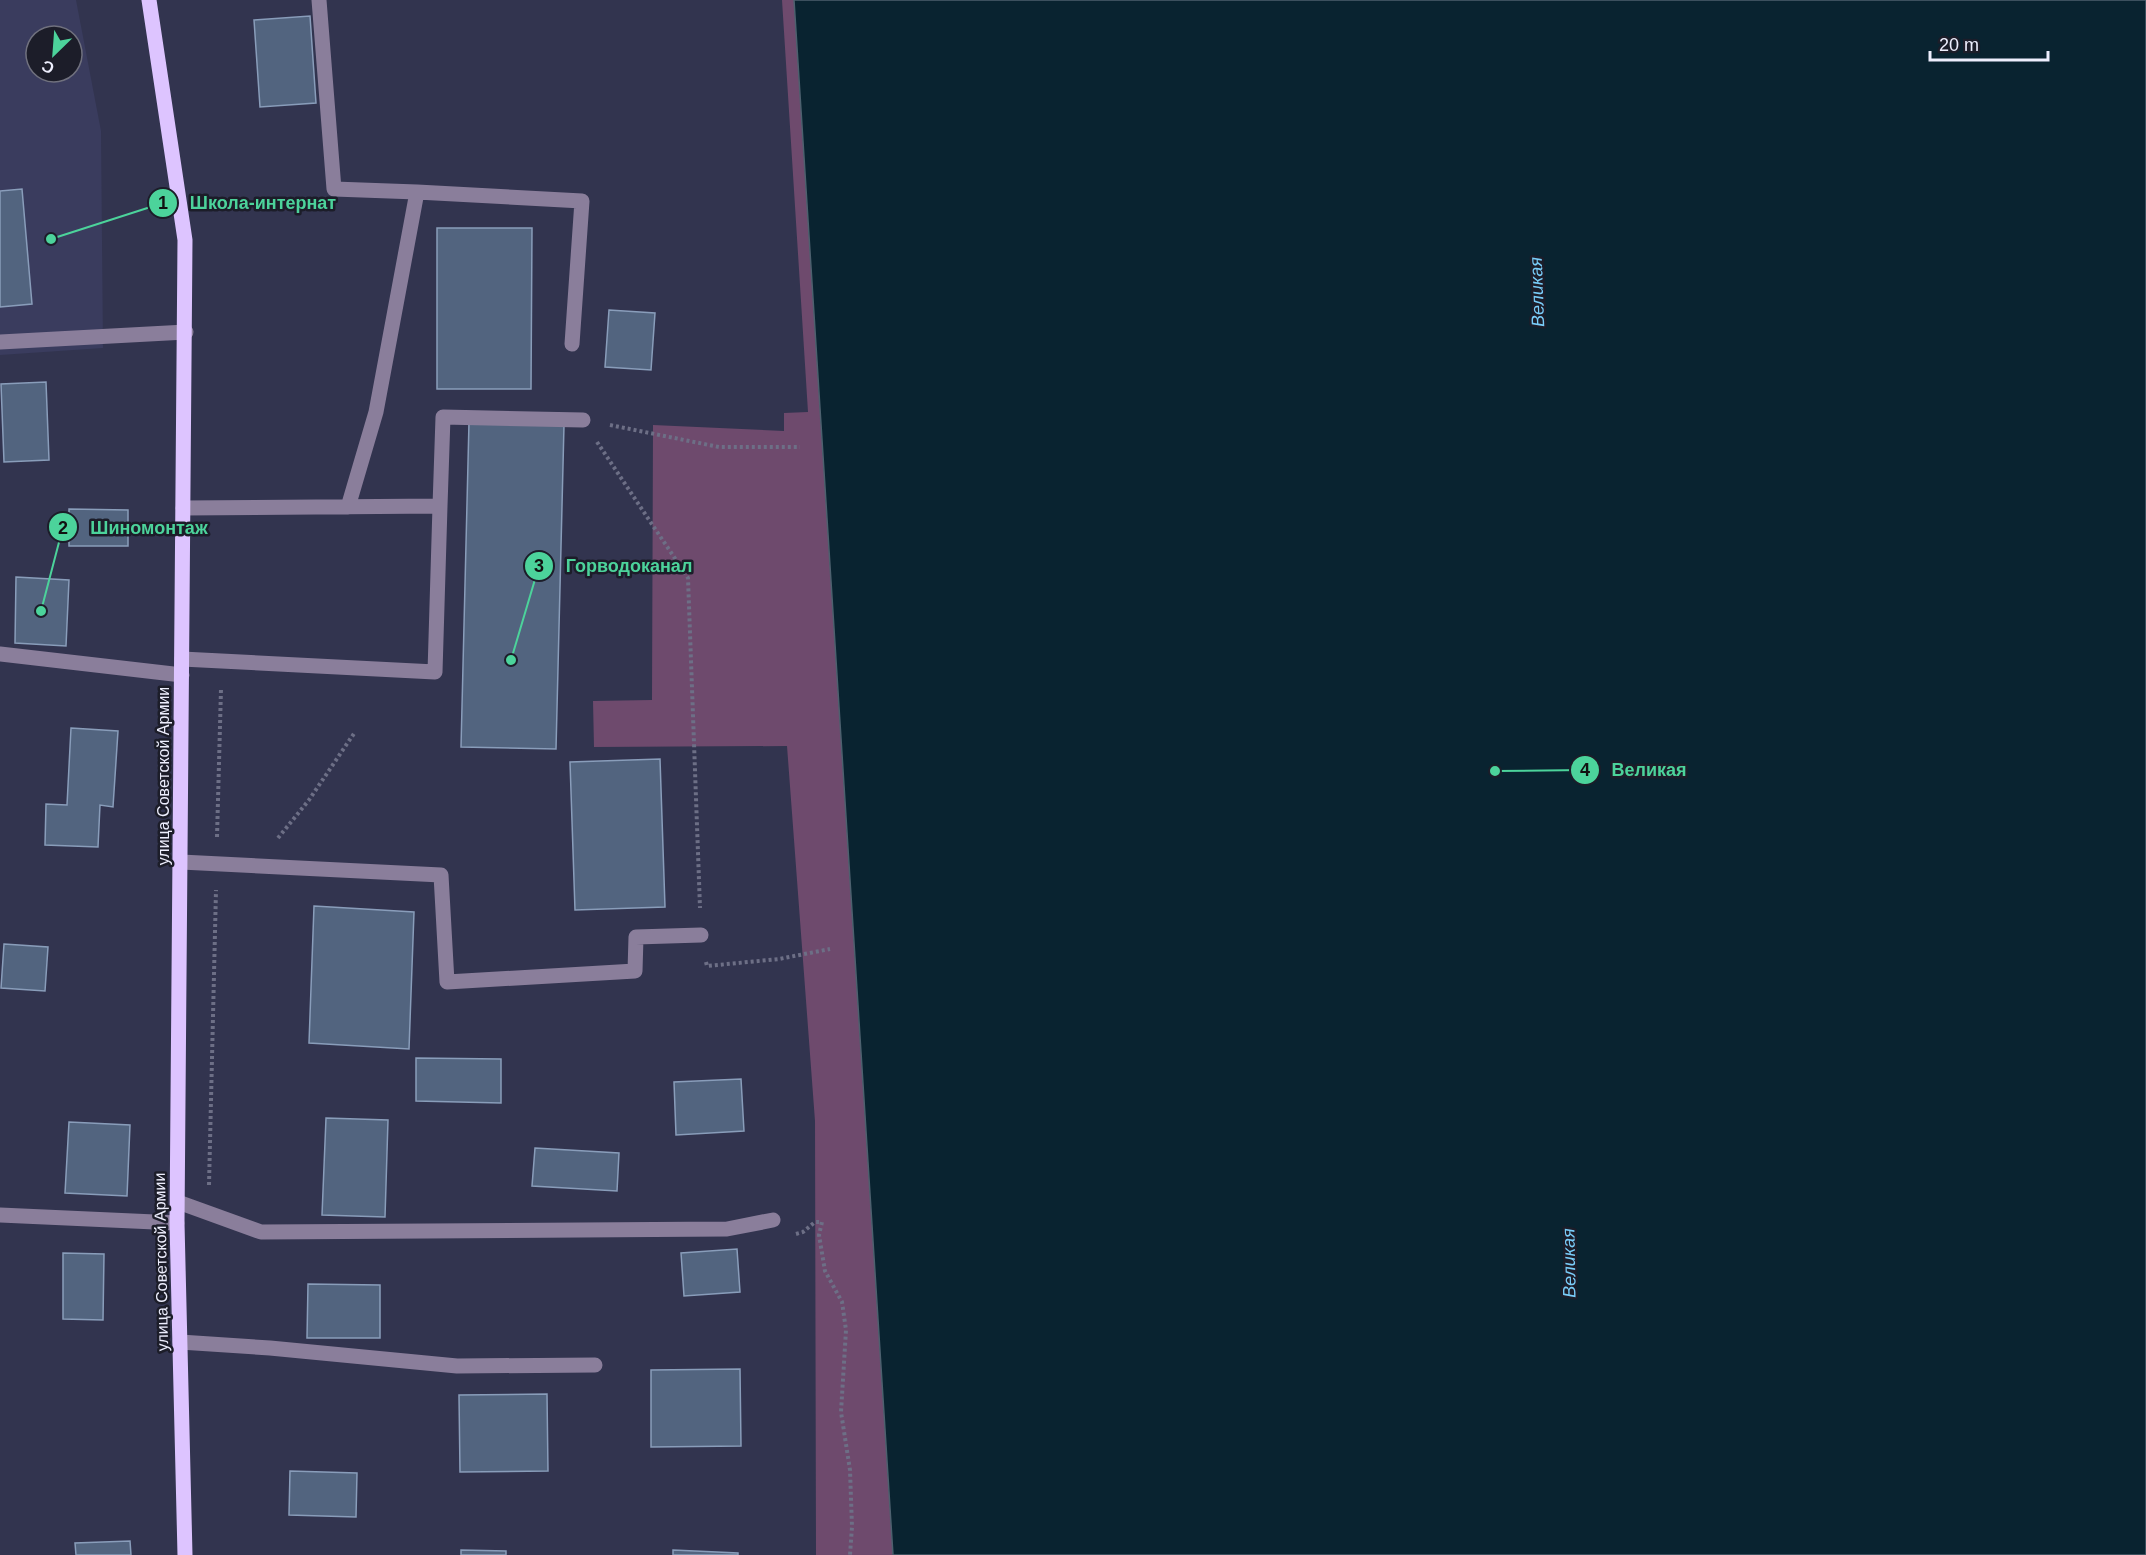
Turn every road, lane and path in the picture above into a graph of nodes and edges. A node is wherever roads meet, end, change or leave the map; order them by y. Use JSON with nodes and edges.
{"nodes":[{"id":1,"x":149,"y":0,"type":"edge"},
{"id":2,"x":319,"y":0,"type":"edge"},
{"id":3,"x":417,"y":192,"type":"junction"},
{"id":4,"x":186,"y":332,"type":"junction"},
{"id":5,"x":0,"y":342,"type":"edge"},
{"id":6,"x":572,"y":344,"type":"dead end"},
{"id":7,"x":582,"y":420,"type":"junction"},
{"id":8,"x":800,"y":447,"type":"dead end"},
{"id":9,"x":440,"y":506,"type":"junction"},
{"id":10,"x":348,"y":507,"type":"junction"},
{"id":11,"x":183,"y":508,"type":"junction"},
{"id":12,"x":0,"y":654,"type":"edge"},
{"id":13,"x":222,"y":661,"type":"junction"},
{"id":14,"x":182,"y":667,"type":"junction"},
{"id":15,"x":354,"y":732,"type":"dead end"},
{"id":16,"x":273,"y":845,"type":"dead end"},
{"id":17,"x":181,"y":862,"type":"junction"},
{"id":18,"x":217,"y":864,"type":"junction"},
{"id":19,"x":223,"y":893,"type":"dead end"},
{"id":20,"x":215,"y":901,"type":"junction"},
{"id":21,"x":700,"y":935,"type":"junction"},
{"id":22,"x":830,"y":949,"type":"dead end"},
{"id":23,"x":178,"y":1203,"type":"junction"},
{"id":24,"x":208,"y":1213,"type":"junction"},
{"id":25,"x":0,"y":1215,"type":"edge"},
{"id":26,"x":773,"y":1220,"type":"joint"},
{"id":27,"x":177,"y":1223,"type":"junction"},
{"id":28,"x":180,"y":1342,"type":"junction"},
{"id":29,"x":595,"y":1365,"type":"dead end"},
{"id":30,"x":185,"y":1555,"type":"edge"},
{"id":31,"x":850,"y":1555,"type":"edge"}],
"edges":[{"from":1,"to":4,"type":"main road","name":"улица Советской Армии"},
{"from":2,"to":3,"type":"lane"},
{"from":3,"to":6,"type":"lane"},
{"from":3,"to":10,"type":"lane"},
{"from":4,"to":5,"type":"lane"},
{"from":4,"to":11,"type":"main road","name":"улица Советской Армии"},
{"from":7,"to":8,"type":"path"},
{"from":7,"to":9,"type":"lane"},
{"from":7,"to":21,"type":"path"},
{"from":9,"to":10,"type":"lane"},
{"from":9,"to":13,"type":"lane"},
{"from":10,"to":11,"type":"lane"},
{"from":11,"to":14,"type":"main road","name":"улица Советской Армии"},
{"from":12,"to":14,"type":"lane"},
{"from":13,"to":14,"type":"lane"},
{"from":13,"to":18,"type":"path"},
{"from":14,"to":17,"type":"main road","name":"улица Советской Армии"},
{"from":15,"to":16,"type":"path"},
{"from":17,"to":18,"type":"lane"},
{"from":17,"to":23,"type":"main road","name":"улица Советской Армии"},
{"from":18,"to":20,"type":"path"},
{"from":18,"to":21,"type":"lane"},
{"from":19,"to":20,"type":"path"},
{"from":20,"to":24,"type":"path"},
{"from":21,"to":22,"type":"path"},
{"from":23,"to":24,"type":"lane"},
{"from":23,"to":27,"type":"main road","name":"улица Советской Армии"},
{"from":24,"to":26,"type":"lane"},
{"from":25,"to":27,"type":"lane"},
{"from":26,"to":31,"type":"path"},
{"from":27,"to":28,"type":"main road","name":"улица Советской Армии"},
{"from":28,"to":29,"type":"lane"},
{"from":28,"to":30,"type":"main road","name":"улица Советской Армии"}]}
